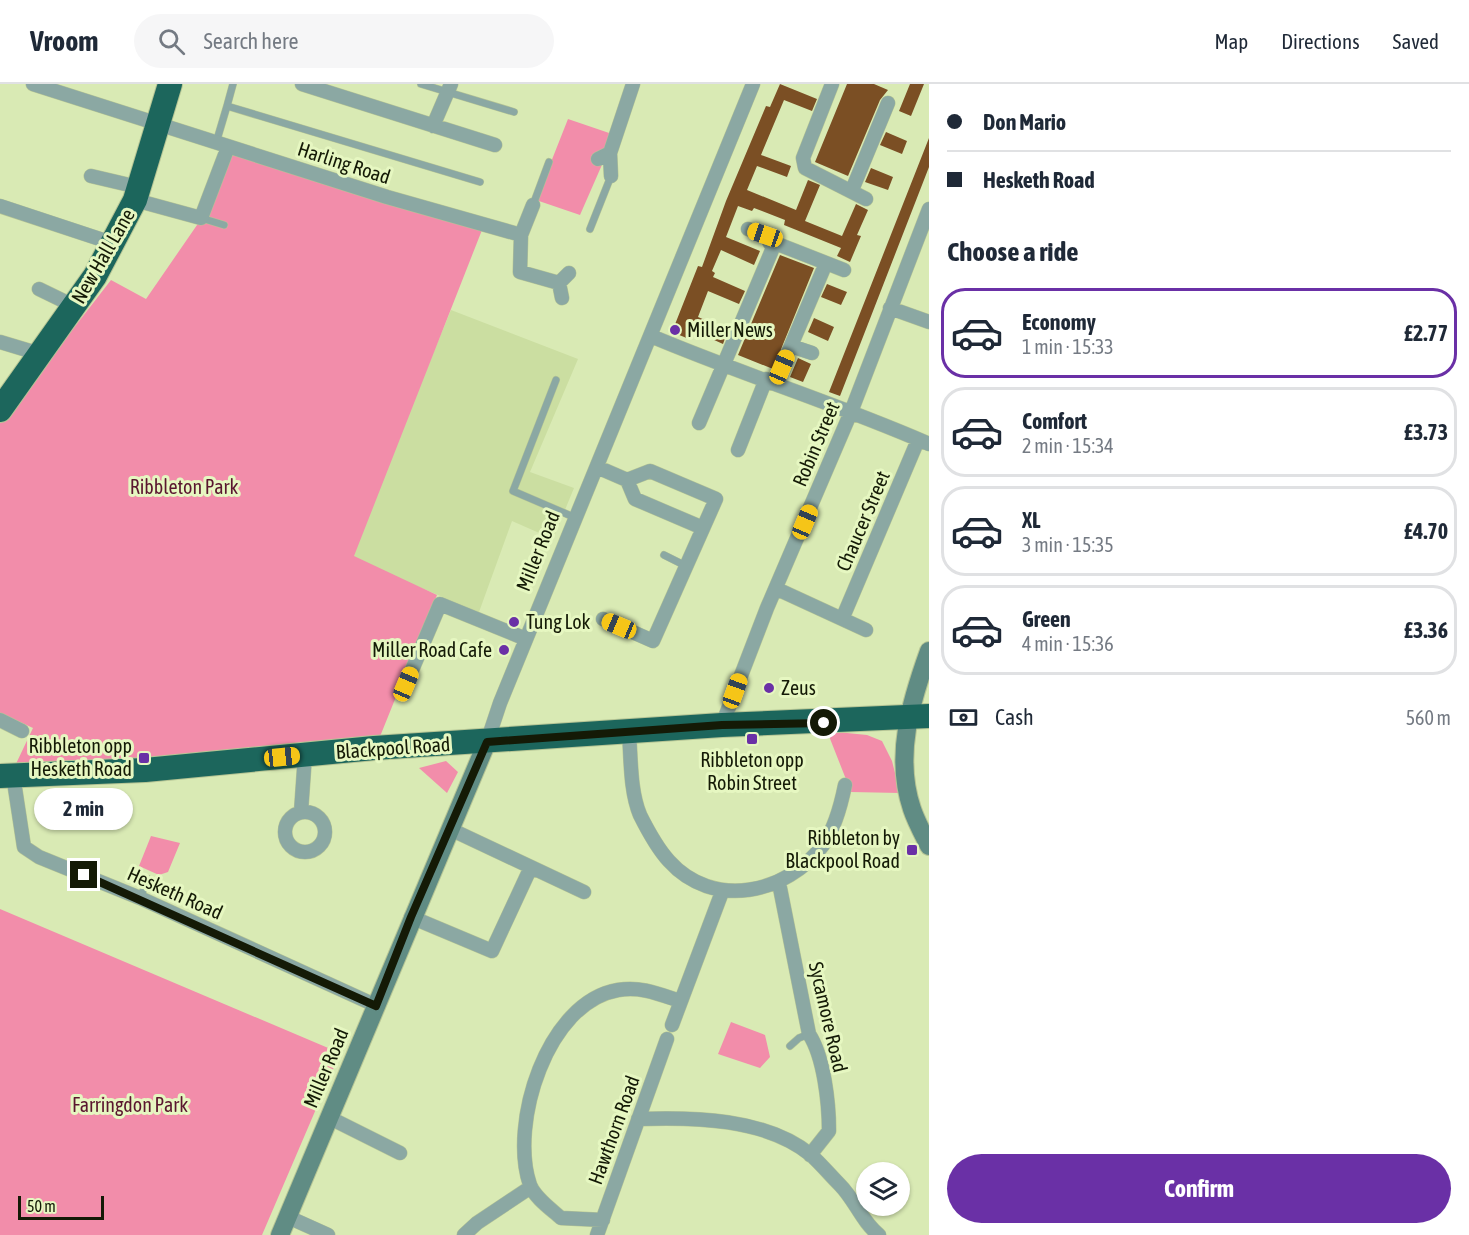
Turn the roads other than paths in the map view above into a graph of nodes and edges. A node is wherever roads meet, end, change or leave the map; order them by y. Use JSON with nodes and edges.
{"nodes":[{"id":1,"x":33,"y":84,"type":"edge"},
{"id":2,"x":170,"y":84,"type":"edge"},
{"id":3,"x":233,"y":84,"type":"edge"},
{"id":4,"x":302,"y":84,"type":"edge"},
{"id":5,"x":421,"y":84,"type":"edge"},
{"id":6,"x":633,"y":84,"type":"edge"},
{"id":7,"x":753,"y":84,"type":"edge"},
{"id":8,"x":832,"y":84,"type":"edge"},
{"id":9,"x":449,"y":88,"type":"edge"},
{"id":10,"x":888,"y":103,"type":"dead end"},
{"id":11,"x":227,"y":106,"type":"junction"},
{"id":12,"x":514,"y":112,"type":"dead end"},
{"id":13,"x":157,"y":123,"type":"junction"},
{"id":14,"x":433,"y":126,"type":"junction"},
{"id":15,"x":222,"y":145,"type":"junction"},
{"id":16,"x":495,"y":145,"type":"dead end"},
{"id":17,"x":549,"y":162,"type":"dead end"},
{"id":18,"x":91,"y":176,"type":"dead end"},
{"id":19,"x":611,"y":176,"type":"joint"},
{"id":20,"x":480,"y":182,"type":"dead end"},
{"id":21,"x":852,"y":190,"type":"junction"},
{"id":22,"x":137,"y":194,"type":"junction"},
{"id":23,"x":866,"y":199,"type":"dead end"},
{"id":24,"x":533,"y":205,"type":"joint"},
{"id":25,"x":0,"y":206,"type":"edge"},
{"id":26,"x":929,"y":209,"type":"edge"},
{"id":27,"x":201,"y":218,"type":"junction"},
{"id":28,"x":224,"y":225,"type":"dead end"},
{"id":29,"x":590,"y":229,"type":"dead end"},
{"id":30,"x":748,"y":229,"type":"dead end"},
{"id":31,"x":521,"y":241,"type":"junction"},
{"id":32,"x":112,"y":243,"type":"junction"},
{"id":33,"x":773,"y":248,"type":"junction"},
{"id":34,"x":825,"y":263,"type":"junction"},
{"id":35,"x":844,"y":270,"type":"dead end"},
{"id":36,"x":569,"y":273,"type":"dead end"},
{"id":37,"x":559,"y":283,"type":"junction"},
{"id":38,"x":39,"y":289,"type":"dead end"},
{"id":39,"x":562,"y":298,"type":"dead end"},
{"id":40,"x":74,"y":306,"type":"junction"},
{"id":41,"x":890,"y":308,"type":"junction"},
{"id":42,"x":929,"y":322,"type":"edge"},
{"id":43,"x":651,"y":336,"type":"junction"},
{"id":44,"x":0,"y":342,"type":"edge"},
{"id":45,"x":791,"y":346,"type":"junction"},
{"id":46,"x":812,"y":353,"type":"dead end"},
{"id":47,"x":40,"y":354,"type":"junction"},
{"id":48,"x":723,"y":366,"type":"junction"},
{"id":49,"x":782,"y":367,"type":"dead end"},
{"id":50,"x":766,"y":379,"type":"junction"},
{"id":51,"x":556,"y":380,"type":"dead end"},
{"id":52,"x":0,"y":410,"type":"edge"},
{"id":53,"x":851,"y":412,"type":"junction"},
{"id":54,"x":699,"y":423,"type":"dead end"},
{"id":55,"x":924,"y":442,"type":"edge"},
{"id":56,"x":738,"y":450,"type":"dead end"},
{"id":57,"x":597,"y":467,"type":"junction"},
{"id":58,"x":627,"y":480,"type":"junction"},
{"id":59,"x":576,"y":518,"type":"junction"},
{"id":60,"x":703,"y":528,"type":"junction"},
{"id":61,"x":664,"y":555,"type":"dead end"},
{"id":62,"x":686,"y":566,"type":"junction"},
{"id":63,"x":777,"y":589,"type":"junction"},
{"id":64,"x":843,"y":617,"type":"junction"},
{"id":65,"x":603,"y":619,"type":"dead end"},
{"id":66,"x":866,"y":630,"type":"dead end"},
{"id":67,"x":526,"y":639,"type":"junction"},
{"id":68,"x":929,"y":651,"type":"edge"},
{"id":69,"x":406,"y":684,"type":"dead end"},
{"id":70,"x":918,"y":718,"type":"edge"},
{"id":71,"x":0,"y":720,"type":"edge"},
{"id":72,"x":722,"y":725,"type":"junction"},
{"id":73,"x":22,"y":730,"type":"dead end"},
{"id":74,"x":629,"y":733,"type":"junction"},
{"id":75,"x":487,"y":742,"type":"junction"},
{"id":76,"x":305,"y":755,"type":"junction"},
{"id":77,"x":7,"y":775,"type":"edge"},
{"id":78,"x":846,"y":785,"type":"dead end"},
{"id":79,"x":301,"y":812,"type":"dead end"},
{"id":80,"x":450,"y":829,"type":"junction"},
{"id":81,"x":929,"y":846,"type":"edge"},
{"id":82,"x":531,"y":867,"type":"junction"},
{"id":83,"x":148,"y":879,"type":"dead end"},
{"id":84,"x":779,"y":883,"type":"junction"},
{"id":85,"x":584,"y":892,"type":"dead end"},
{"id":86,"x":722,"y":892,"type":"junction"},
{"id":87,"x":140,"y":898,"type":"junction"},
{"id":88,"x":411,"y":917,"type":"junction"},
{"id":89,"x":680,"y":1001,"type":"junction"},
{"id":90,"x":376,"y":1006,"type":"junction"},
{"id":91,"x":672,"y":1025,"type":"dead end"},
{"id":92,"x":809,"y":1034,"type":"junction"},
{"id":93,"x":668,"y":1039,"type":"dead end"},
{"id":94,"x":790,"y":1046,"type":"dead end"},
{"id":95,"x":330,"y":1118,"type":"junction"},
{"id":96,"x":638,"y":1119,"type":"junction"},
{"id":97,"x":400,"y":1153,"type":"dead end"},
{"id":98,"x":810,"y":1155,"type":"junction"},
{"id":99,"x":531,"y":1187,"type":"junction"},
{"id":100,"x":288,"y":1217,"type":"junction"},
{"id":101,"x":603,"y":1220,"type":"junction"},
{"id":102,"x":280,"y":1235,"type":"edge"},
{"id":103,"x":328,"y":1235,"type":"edge"},
{"id":104,"x":464,"y":1235,"type":"edge"},
{"id":105,"x":597,"y":1235,"type":"edge"},
{"id":106,"x":879,"y":1235,"type":"edge"}],
"edges":[{"from":1,"to":13,"type":"street","name":"Harling Road"},
{"from":2,"to":13,"type":"highway","name":"New Hall Lane"},
{"from":3,"to":11,"type":"lane"},
{"from":4,"to":14,"type":"street"},
{"from":5,"to":9,"type":"lane"},
{"from":6,"to":19,"type":"street"},
{"from":7,"to":43,"type":"street","name":"Miller Road"},
{"from":8,"to":21,"type":"street"},
{"from":9,"to":12,"type":"lane"},
{"from":9,"to":14,"type":"street"},
{"from":10,"to":21,"type":"street"},
{"from":11,"to":15,"type":"lane"},
{"from":11,"to":20,"type":"lane"},
{"from":13,"to":15,"type":"street","name":"Harling Road"},
{"from":13,"to":22,"type":"highway","name":"New Hall Lane"},
{"from":14,"to":16,"type":"street"},
{"from":15,"to":27,"type":"street"},
{"from":15,"to":31,"type":"street","name":"Harling Road"},
{"from":17,"to":24,"type":"lane"},
{"from":18,"to":22,"type":"street"},
{"from":19,"to":29,"type":"lane"},
{"from":21,"to":23,"type":"street"},
{"from":22,"to":27,"type":"street"},
{"from":22,"to":32,"type":"highway","name":"New Hall Lane"},
{"from":24,"to":31,"type":"street"},
{"from":25,"to":32,"type":"street"},
{"from":26,"to":41,"type":"street","name":"Robin Street"},
{"from":27,"to":28,"type":"lane"},
{"from":30,"to":33,"type":"street"},
{"from":31,"to":37,"type":"street"},
{"from":32,"to":40,"type":"highway","name":"New Hall Lane"},
{"from":33,"to":34,"type":"street"},
{"from":33,"to":48,"type":"street"},
{"from":34,"to":35,"type":"street"},
{"from":34,"to":45,"type":"street"},
{"from":36,"to":37,"type":"street"},
{"from":37,"to":39,"type":"street"},
{"from":38,"to":40,"type":"street"},
{"from":40,"to":47,"type":"highway","name":"New Hall Lane"},
{"from":41,"to":42,"type":"street"},
{"from":41,"to":53,"type":"street","name":"Robin Street"},
{"from":43,"to":48,"type":"street"},
{"from":43,"to":57,"type":"street","name":"Miller Road"},
{"from":44,"to":47,"type":"street"},
{"from":45,"to":46,"type":"street"},
{"from":45,"to":49,"type":"street"},
{"from":47,"to":52,"type":"highway","name":"New Hall Lane"},
{"from":48,"to":50,"type":"street"},
{"from":48,"to":54,"type":"street"},
{"from":50,"to":53,"type":"street"},
{"from":50,"to":56,"type":"street"},
{"from":51,"to":59,"type":"lane"},
{"from":53,"to":55,"type":"street"},
{"from":53,"to":63,"type":"street","name":"Robin Street"},
{"from":55,"to":64,"type":"street","name":"Chaucer Street"},
{"from":57,"to":58,"type":"street"},
{"from":57,"to":59,"type":"street","name":"Miller Road"},
{"from":58,"to":60,"type":"street"},
{"from":58,"to":60,"type":"street"},
{"from":59,"to":67,"type":"street","name":"Miller Road"},
{"from":60,"to":62,"type":"street"},
{"from":61,"to":62,"type":"lane"},
{"from":62,"to":65,"type":"street"},
{"from":63,"to":64,"type":"street"},
{"from":63,"to":72,"type":"street","name":"Robin Street"},
{"from":64,"to":66,"type":"street"},
{"from":67,"to":69,"type":"street"},
{"from":67,"to":75,"type":"street","name":"Miller Road"},
{"from":68,"to":70,"type":"street"},
{"from":70,"to":72,"type":"highway","name":"Blackpool Road"},
{"from":70,"to":81,"type":"street"},
{"from":71,"to":73,"type":"street"},
{"from":72,"to":74,"type":"highway","name":"Blackpool Road"},
{"from":74,"to":75,"type":"highway","name":"Blackpool Road"},
{"from":74,"to":86,"type":"street"},
{"from":75,"to":76,"type":"highway","name":"Blackpool Road"},
{"from":75,"to":80,"type":"street","name":"Miller Road"},
{"from":76,"to":77,"type":"highway","name":"Blackpool Road"},
{"from":76,"to":79,"type":"street"},
{"from":77,"to":87,"type":"street","name":"Hesketh Road"},
{"from":78,"to":84,"type":"street"},
{"from":80,"to":82,"type":"street"},
{"from":80,"to":88,"type":"street","name":"Miller Road"},
{"from":82,"to":85,"type":"street"},
{"from":82,"to":88,"type":"street"},
{"from":83,"to":87,"type":"lane"},
{"from":84,"to":86,"type":"street"},
{"from":84,"to":92,"type":"street","name":"Sycamore Road"},
{"from":86,"to":89,"type":"street"},
{"from":87,"to":90,"type":"street","name":"Hesketh Road"},
{"from":88,"to":90,"type":"street","name":"Miller Road"},
{"from":89,"to":91,"type":"street"},
{"from":89,"to":99,"type":"street"},
{"from":90,"to":95,"type":"street","name":"Miller Road"},
{"from":92,"to":94,"type":"lane"},
{"from":92,"to":98,"type":"street","name":"Sycamore Road"},
{"from":93,"to":96,"type":"street","name":"Hawthorn Road"},
{"from":95,"to":97,"type":"street"},
{"from":95,"to":100,"type":"street","name":"Miller Road"},
{"from":96,"to":98,"type":"street"},
{"from":96,"to":101,"type":"street","name":"Hawthorn Road"},
{"from":98,"to":106,"type":"street"},
{"from":99,"to":101,"type":"street"},
{"from":99,"to":104,"type":"street"},
{"from":100,"to":102,"type":"street","name":"Miller Road"},
{"from":100,"to":103,"type":"street"},
{"from":101,"to":105,"type":"street","name":"Hawthorn Road"}]}
